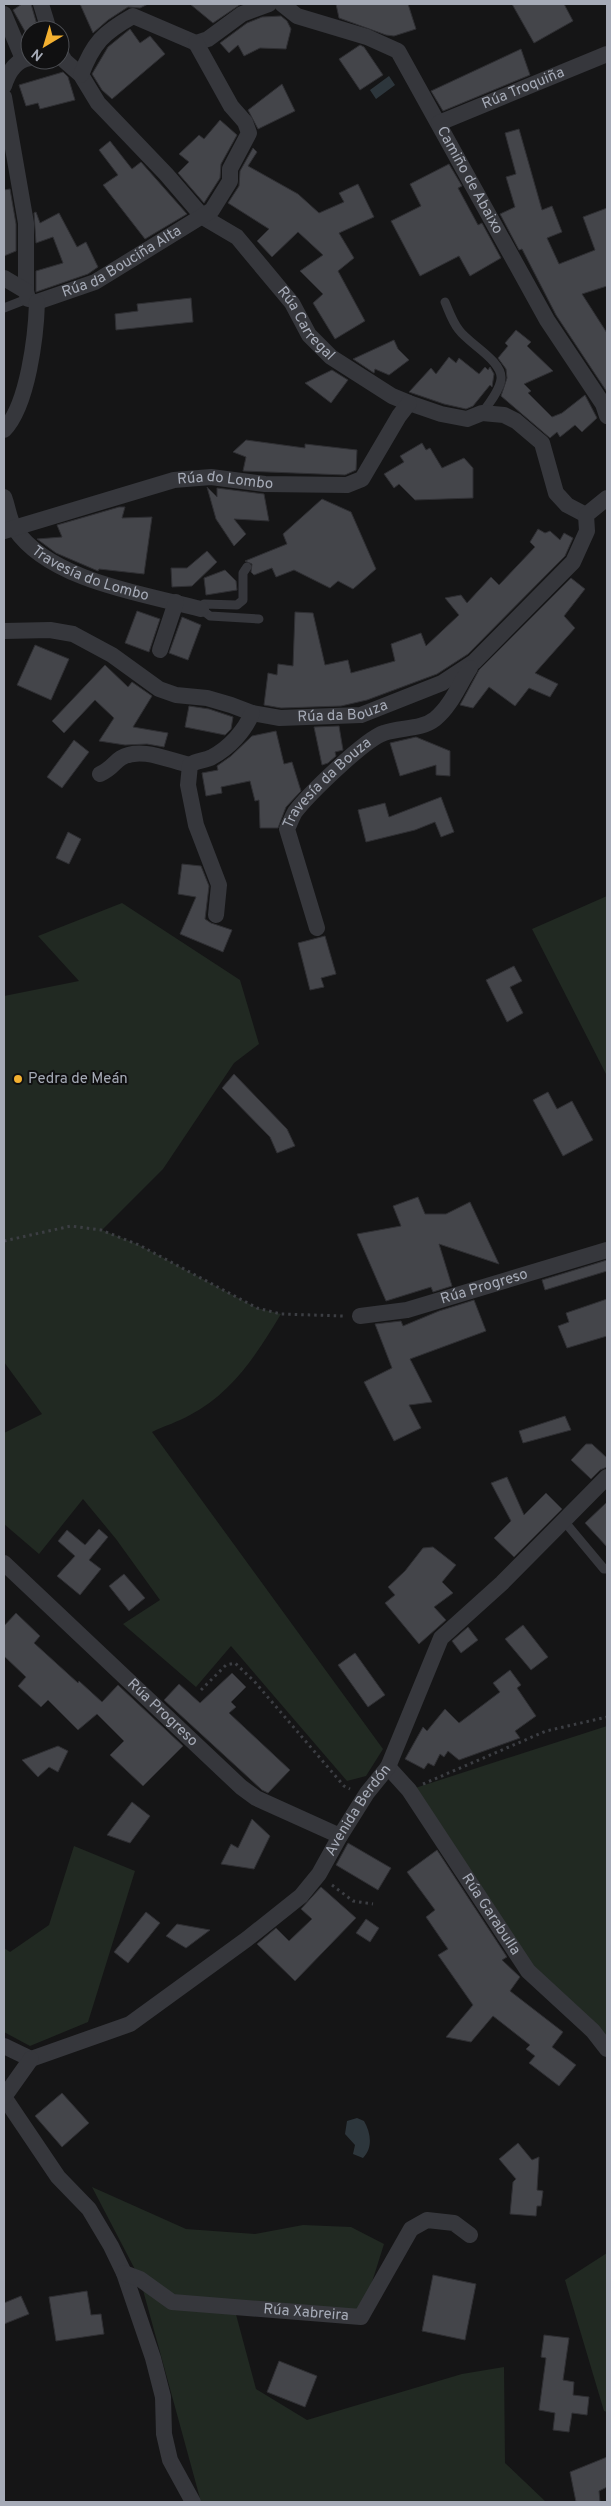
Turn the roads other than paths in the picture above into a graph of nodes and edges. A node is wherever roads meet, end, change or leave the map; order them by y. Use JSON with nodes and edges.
{"nodes":[{"id":1,"x":40,"y":4,"type":"edge"},
{"id":2,"x":269,"y":4,"type":"edge"},
{"id":3,"x":282,"y":4,"type":"edge"},
{"id":4,"x":4,"y":14,"type":"edge"},
{"id":5,"x":46,"y":20,"type":"edge"},
{"id":6,"x":196,"y":43,"type":"junction"},
{"id":7,"x":20,"y":46,"type":"edge"},
{"id":8,"x":607,"y":54,"type":"edge"},
{"id":9,"x":20,"y":63,"type":"edge"},
{"id":10,"x":70,"y":65,"type":"edge"},
{"id":11,"x":81,"y":74,"type":"junction"},
{"id":12,"x":4,"y":86,"type":"edge"},
{"id":13,"x":4,"y":97,"type":"edge"},
{"id":14,"x":439,"y":123,"type":"junction"},
{"id":15,"x":203,"y":217,"type":"junction"},
{"id":16,"x":4,"y":278,"type":"edge"},
{"id":17,"x":30,"y":297,"type":"junction"},
{"id":18,"x":445,"y":302,"type":"dead end"},
{"id":19,"x":4,"y":308,"type":"edge"},
{"id":20,"x":409,"y":403,"type":"junction"},
{"id":21,"x":482,"y":414,"type":"junction"},
{"id":22,"x":607,"y":416,"type":"edge"},
{"id":23,"x":4,"y":430,"type":"edge"},
{"id":24,"x":4,"y":497,"type":"edge"},
{"id":25,"x":607,"y":498,"type":"edge"},
{"id":26,"x":586,"y":515,"type":"junction"},
{"id":27,"x":7,"y":528,"type":"edge"},
{"id":28,"x":247,"y":567,"type":"dead end"},
{"id":29,"x":176,"y":602,"type":"junction"},
{"id":30,"x":201,"y":609,"type":"junction"},
{"id":31,"x":259,"y":619,"type":"dead end"},
{"id":32,"x":4,"y":631,"type":"edge"},
{"id":33,"x":160,"y":650,"type":"dead end"},
{"id":34,"x":474,"y":662,"type":"junction"},
{"id":35,"x":252,"y":713,"type":"junction"},
{"id":36,"x":361,"y":715,"type":"junction"},
{"id":37,"x":383,"y":733,"type":"junction"},
{"id":38,"x":190,"y":765,"type":"junction"},
{"id":39,"x":100,"y":774,"type":"dead end"},
{"id":40,"x":216,"y":915,"type":"dead end"},
{"id":41,"x":317,"y":928,"type":"dead end"},
{"id":42,"x":607,"y":1250,"type":"edge"},
{"id":43,"x":360,"y":1316,"type":"road end"},
{"id":44,"x":607,"y":1477,"type":"edge"},
{"id":45,"x":564,"y":1521,"type":"junction"},
{"id":46,"x":4,"y":1563,"type":"edge"},
{"id":47,"x":607,"y":1569,"type":"edge"},
{"id":48,"x":388,"y":1767,"type":"junction"},
{"id":49,"x":340,"y":1836,"type":"junction"},
{"id":50,"x":4,"y":2046,"type":"edge"},
{"id":51,"x":607,"y":2049,"type":"edge"},
{"id":52,"x":31,"y":2059,"type":"junction"},
{"id":53,"x":4,"y":2097,"type":"edge"},
{"id":54,"x":470,"y":2235,"type":"dead end"},
{"id":55,"x":124,"y":2273,"type":"junction"},
{"id":56,"x":194,"y":2502,"type":"edge"}],
"edges":[{"from":1,"to":5,"type":"street"},
{"from":2,"to":6,"type":"street"},
{"from":3,"to":14,"type":"street","name":"Camiño de Abaixo"},
{"from":4,"to":7,"type":"street"},
{"from":6,"to":11,"type":"street"},
{"from":6,"to":15,"type":"street"},
{"from":8,"to":14,"type":"street","name":"Rúa Troquiña"},
{"from":9,"to":12,"type":"street"},
{"from":10,"to":11,"type":"street","name":"Rúa Carregal"},
{"from":11,"to":15,"type":"street","name":"Rúa Carregal"},
{"from":13,"to":17,"type":"street"},
{"from":14,"to":22,"type":"street","name":"Camiño de Abaixo"},
{"from":15,"to":17,"type":"street","name":"Rúa da Bouciña Alta"},
{"from":15,"to":20,"type":"street","name":"Rúa Carregal"},
{"from":16,"to":17,"type":"street"},
{"from":17,"to":19,"type":"lane"},
{"from":17,"to":23,"type":"street"},
{"from":18,"to":21,"type":"lane"},
{"from":20,"to":21,"type":"street","name":"Rúa Carregal"},
{"from":20,"to":27,"type":"street","name":"Rúa do Lombo"},
{"from":21,"to":26,"type":"street","name":"Rúa Carregal"},
{"from":24,"to":27,"type":"street"},
{"from":25,"to":26,"type":"street"},
{"from":26,"to":34,"type":"street","name":"Rúa da Bouza"},
{"from":27,"to":29,"type":"street","name":"Travesía do Lombo"},
{"from":28,"to":30,"type":"lane"},
{"from":29,"to":30,"type":"street","name":"Travesía do Lombo"},
{"from":29,"to":33,"type":"street"},
{"from":30,"to":31,"type":"lane"},
{"from":32,"to":35,"type":"street","name":"Rúa da Bouza"},
{"from":34,"to":36,"type":"street","name":"Rúa da Bouza"},
{"from":34,"to":37,"type":"street","name":"Travesía da Bouza"},
{"from":35,"to":36,"type":"street","name":"Rúa da Bouza"},
{"from":35,"to":38,"type":"street"},
{"from":36,"to":37,"type":"street","name":"Travesía da Bouza"},
{"from":37,"to":41,"type":"street","name":"Travesía da Bouza"},
{"from":38,"to":39,"type":"street"},
{"from":38,"to":40,"type":"street"},
{"from":42,"to":43,"type":"street","name":"Rúa Progreso"},
{"from":44,"to":45,"type":"street","name":"Avenida Berdón"},
{"from":45,"to":47,"type":"lane"},
{"from":45,"to":48,"type":"street","name":"Avenida Berdón"},
{"from":46,"to":49,"type":"street","name":"Rúa Progreso"},
{"from":48,"to":49,"type":"street","name":"Avenida Berdón"},
{"from":48,"to":51,"type":"street","name":"Rúa Garabulla"},
{"from":49,"to":52,"type":"street","name":"Avenida Berdón"},
{"from":50,"to":52,"type":"street"},
{"from":52,"to":53,"type":"street"},
{"from":53,"to":55,"type":"street"},
{"from":54,"to":55,"type":"street","name":"Rúa Xabreira"},
{"from":55,"to":56,"type":"street"}]}
